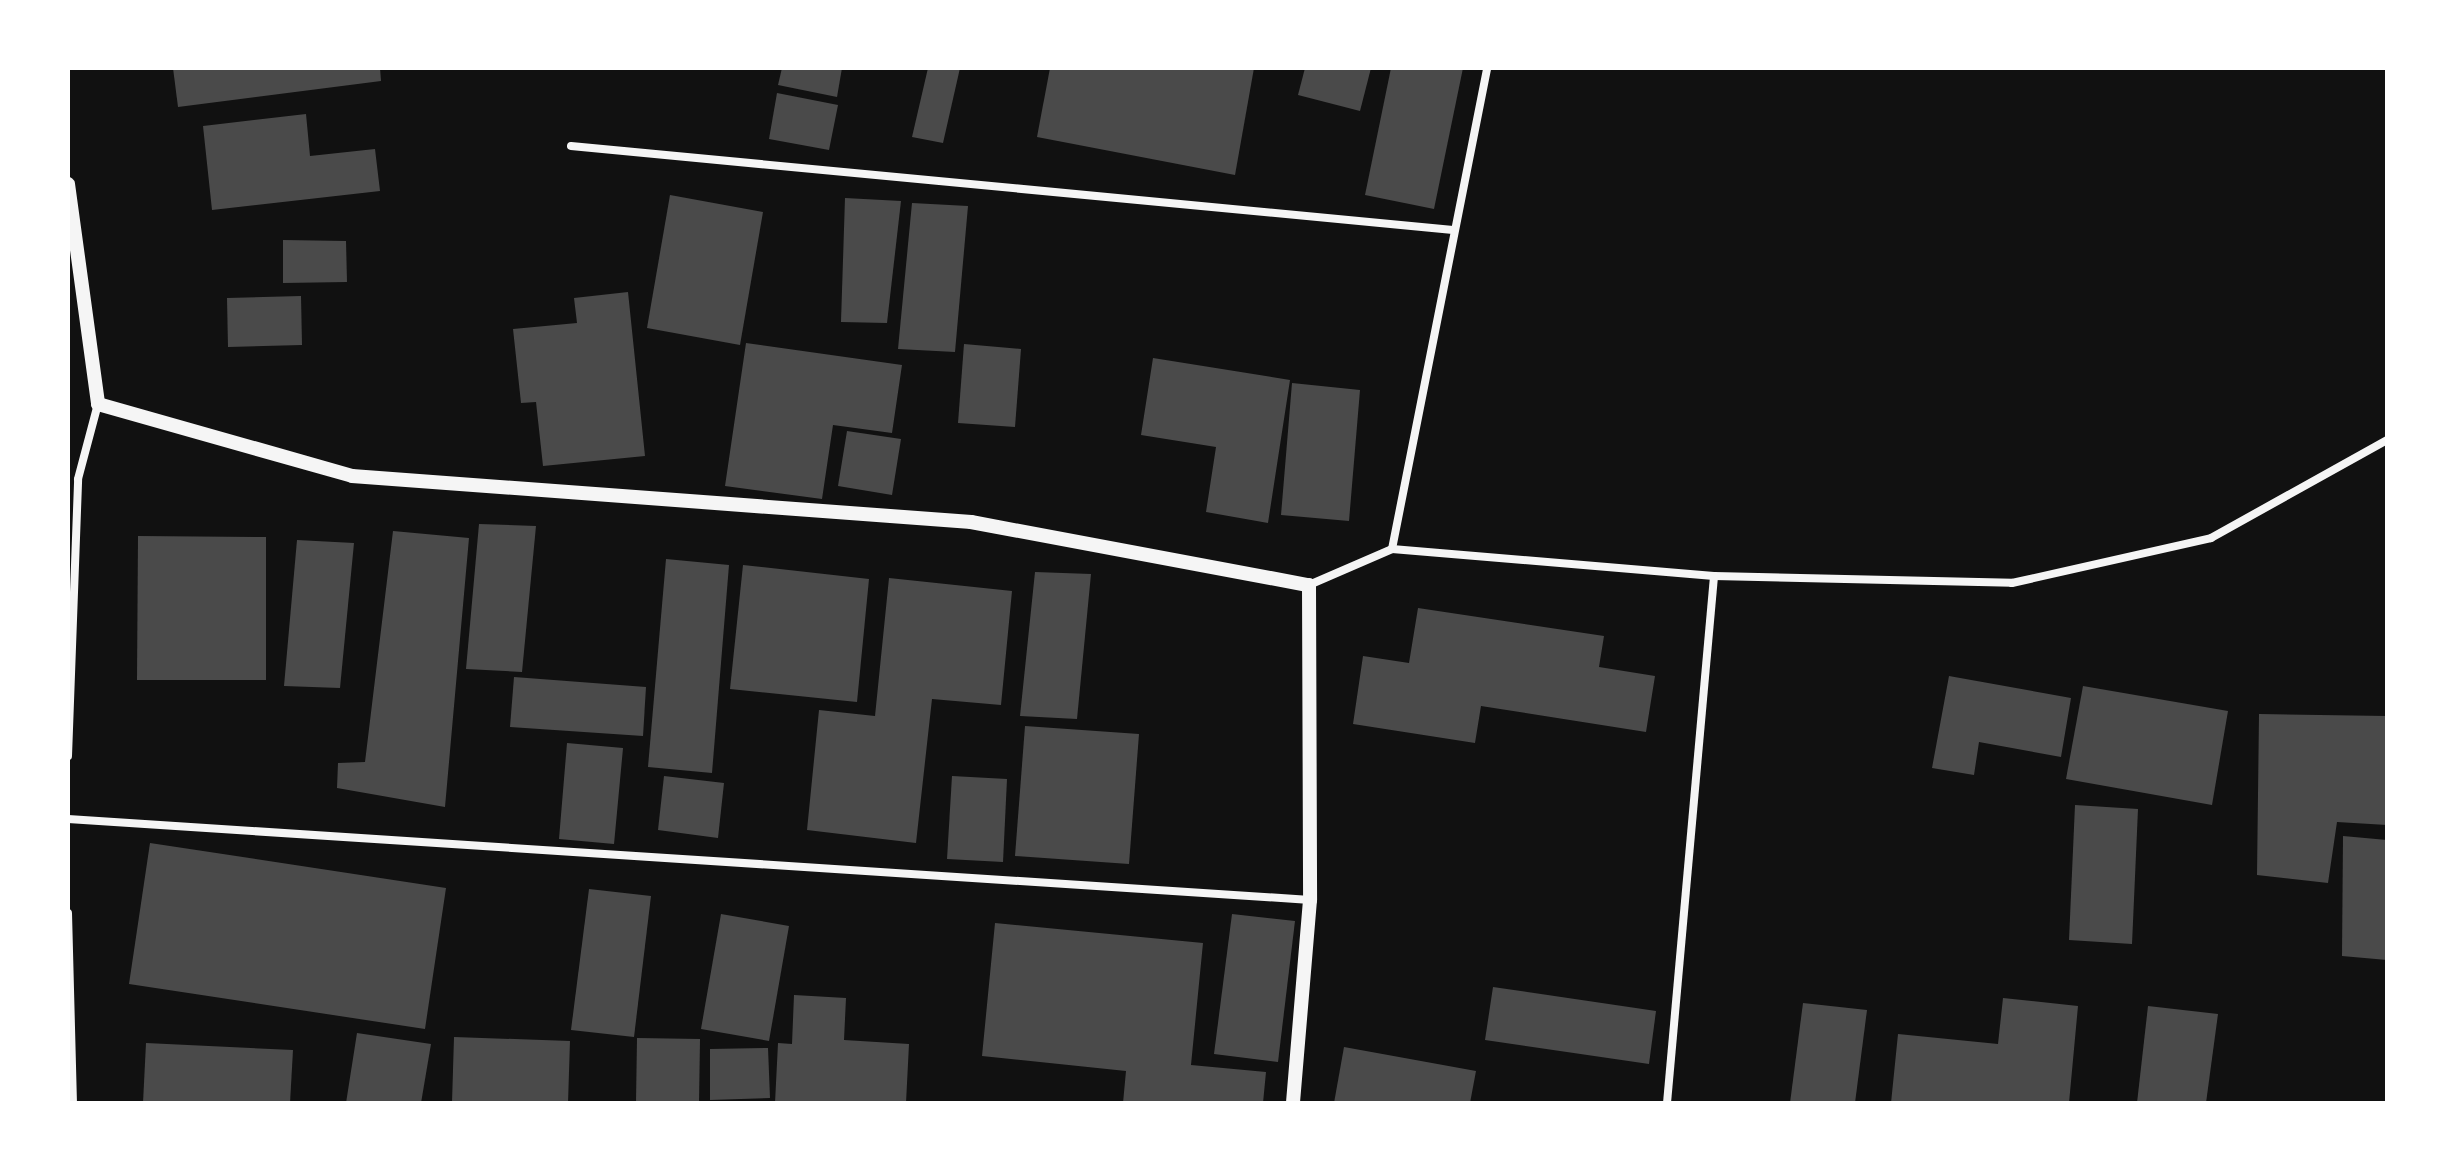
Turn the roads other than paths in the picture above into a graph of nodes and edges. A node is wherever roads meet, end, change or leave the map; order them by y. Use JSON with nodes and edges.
{"nodes":[{"id":1,"x":1487,"y":68,"type":"edge"},
{"id":2,"x":571,"y":146,"type":"dead end"},
{"id":3,"x":68,"y":184,"type":"edge"},
{"id":4,"x":1453,"y":230,"type":"junction"},
{"id":5,"x":98,"y":404,"type":"junction"},
{"id":6,"x":2387,"y":440,"type":"edge"},
{"id":7,"x":1392,"y":549,"type":"junction"},
{"id":8,"x":1714,"y":576,"type":"junction"},
{"id":9,"x":1309,"y":585,"type":"junction"},
{"id":10,"x":68,"y":756,"type":"edge"},
{"id":11,"x":68,"y":819,"type":"edge"},
{"id":12,"x":1310,"y":900,"type":"junction"},
{"id":13,"x":68,"y":913,"type":"edge"},
{"id":14,"x":73,"y":1103,"type":"edge"},
{"id":15,"x":1293,"y":1103,"type":"edge"},
{"id":16,"x":1667,"y":1103,"type":"edge"}],
"edges":[{"from":1,"to":4,"type":"street"},
{"from":2,"to":4,"type":"street"},
{"from":3,"to":5,"type":"street"},
{"from":4,"to":7,"type":"street"},
{"from":5,"to":9,"type":"street"},
{"from":5,"to":10,"type":"street"},
{"from":6,"to":8,"type":"street"},
{"from":7,"to":8,"type":"street"},
{"from":7,"to":9,"type":"street"},
{"from":8,"to":16,"type":"street"},
{"from":9,"to":12,"type":"street"},
{"from":11,"to":12,"type":"street"},
{"from":12,"to":15,"type":"street"},
{"from":13,"to":14,"type":"street"}]}
